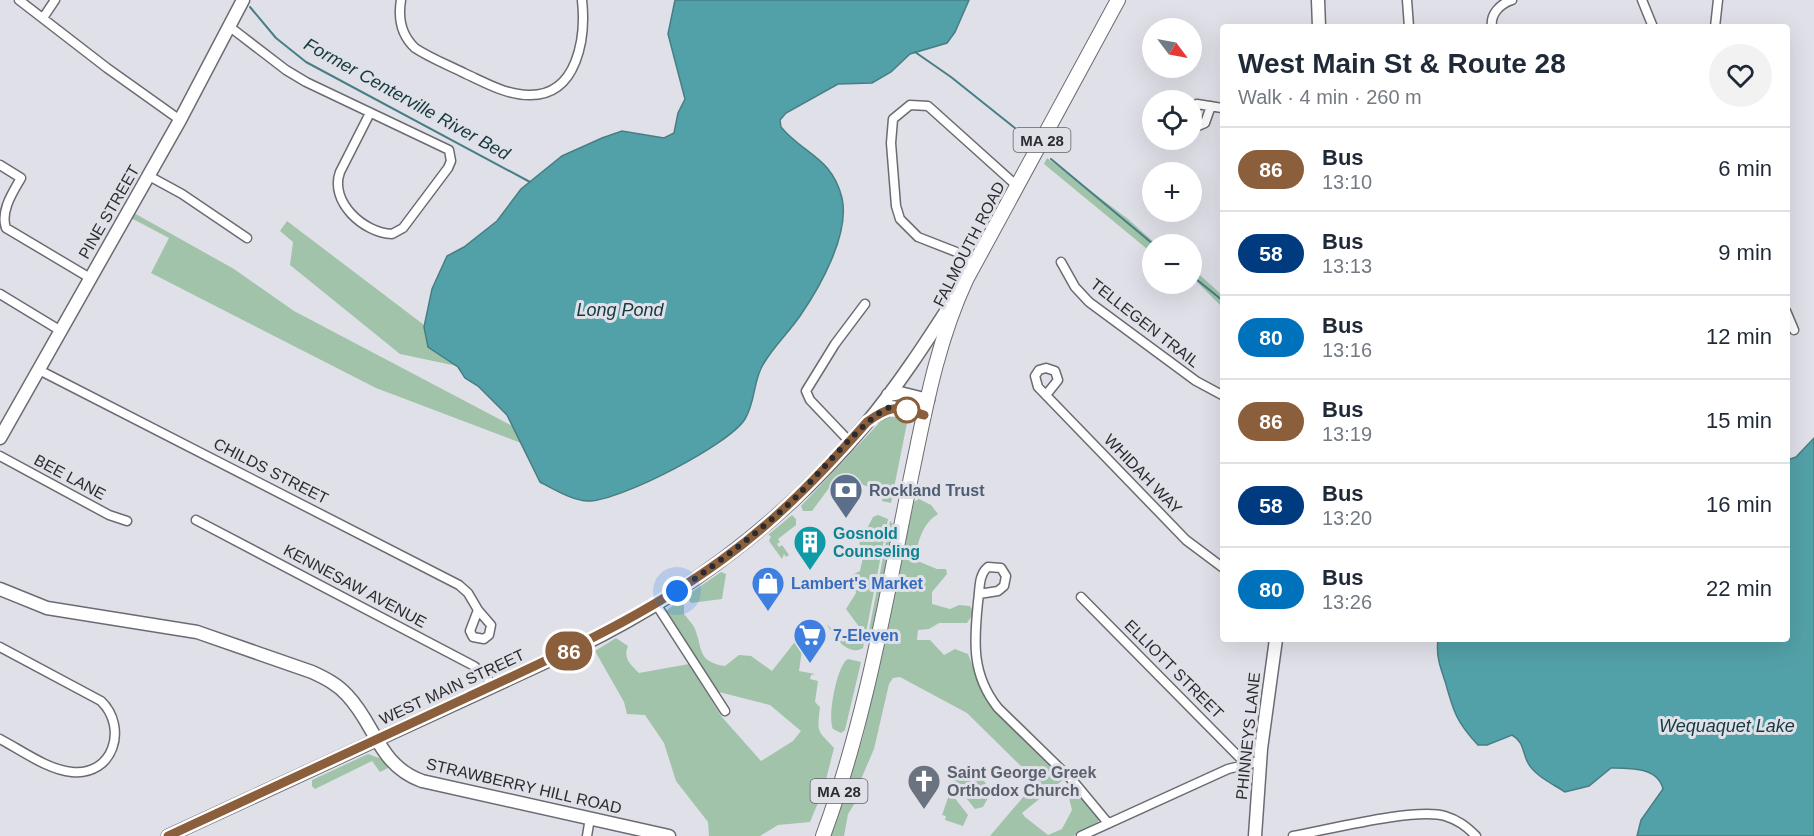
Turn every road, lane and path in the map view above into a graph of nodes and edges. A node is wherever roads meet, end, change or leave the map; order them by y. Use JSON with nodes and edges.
{"nodes":[{"id":1,"x":19,"y":0,"type":"edge"},
{"id":2,"x":55,"y":0,"type":"edge"},
{"id":3,"x":243,"y":0,"type":"edge"},
{"id":4,"x":401,"y":0,"type":"edge"},
{"id":5,"x":582,"y":0,"type":"edge"},
{"id":6,"x":1118,"y":0,"type":"edge"},
{"id":7,"x":1318,"y":0,"type":"edge"},
{"id":8,"x":1407,"y":0,"type":"edge"},
{"id":9,"x":1512,"y":0,"type":"edge"},
{"id":10,"x":1642,"y":0,"type":"edge"},
{"id":11,"x":1718,"y":0,"type":"edge"},
{"id":12,"x":43,"y":18,"type":"junction"},
{"id":13,"x":1319,"y":24,"type":"edge"},
{"id":14,"x":1409,"y":24,"type":"edge"},
{"id":15,"x":1492,"y":24,"type":"edge"},
{"id":16,"x":1652,"y":24,"type":"edge"},
{"id":17,"x":1715,"y":24,"type":"edge"},
{"id":18,"x":230,"y":27,"type":"junction"},
{"id":19,"x":1202,"y":106,"type":"edge"},
{"id":20,"x":1210,"y":106,"type":"junction"},
{"id":21,"x":1220,"y":108,"type":"edge"},
{"id":22,"x":370,"y":113,"type":"junction"},
{"id":23,"x":180,"y":120,"type":"junction"},
{"id":24,"x":1202,"y":124,"type":"edge"},
{"id":25,"x":0,"y":165,"type":"edge"},
{"id":26,"x":149,"y":176,"type":"junction"},
{"id":27,"x":1017,"y":186,"type":"junction"},
{"id":28,"x":247,"y":238,"type":"dead end"},
{"id":29,"x":977,"y":260,"type":"junction"},
{"id":30,"x":1061,"y":262,"type":"dead end"},
{"id":31,"x":90,"y":278,"type":"junction"},
{"id":32,"x":966,"y":280,"type":"junction"},
{"id":33,"x":0,"y":294,"type":"edge"},
{"id":34,"x":866,"y":304,"type":"dead end"},
{"id":35,"x":1790,"y":320,"type":"edge"},
{"id":36,"x":1794,"y":330,"type":"dead end"},
{"id":37,"x":61,"y":331,"type":"junction"},
{"id":38,"x":39,"y":369,"type":"junction"},
{"id":39,"x":1220,"y":394,"type":"edge"},
{"id":40,"x":888,"y":395,"type":"junction"},
{"id":41,"x":1046,"y":395,"type":"dead end"},
{"id":42,"x":928,"y":400,"type":"junction"},
{"id":43,"x":924,"y":415,"type":"junction"},
{"id":44,"x":867,"y":422,"type":"junction"},
{"id":45,"x":0,"y":438,"type":"edge"},
{"id":46,"x":850,"y":442,"type":"junction"},
{"id":47,"x":0,"y":456,"type":"edge"},
{"id":48,"x":196,"y":520,"type":"dead end"},
{"id":49,"x":127,"y":521,"type":"dead end"},
{"id":50,"x":1220,"y":566,"type":"edge"},
{"id":51,"x":0,"y":589,"type":"edge"},
{"id":52,"x":979,"y":594,"type":"dead end"},
{"id":53,"x":1081,"y":597,"type":"dead end"},
{"id":54,"x":656,"y":604,"type":"junction"},
{"id":55,"x":478,"y":610,"type":"dead end"},
{"id":56,"x":1276,"y":642,"type":"edge"},
{"id":57,"x":0,"y":647,"type":"edge"},
{"id":58,"x":492,"y":687,"type":"junction"},
{"id":59,"x":725,"y":711,"type":"dead end"},
{"id":60,"x":0,"y":739,"type":"edge"},
{"id":61,"x":377,"y":740,"type":"junction"},
{"id":62,"x":1260,"y":761,"type":"junction"},
{"id":63,"x":1245,"y":763,"type":"junction"},
{"id":64,"x":590,"y":818,"type":"junction"},
{"id":65,"x":1108,"y":824,"type":"junction"},
{"id":66,"x":1325,"y":831,"type":"junction"},
{"id":67,"x":168,"y":836,"type":"edge"},
{"id":68,"x":587,"y":836,"type":"edge"},
{"id":69,"x":669,"y":836,"type":"edge"},
{"id":70,"x":823,"y":836,"type":"edge"},
{"id":71,"x":1081,"y":836,"type":"edge"},
{"id":72,"x":1255,"y":836,"type":"edge"},
{"id":73,"x":1293,"y":836,"type":"edge"},
{"id":74,"x":1334,"y":836,"type":"edge"},
{"id":75,"x":1476,"y":836,"type":"edge"}],
"edges":[{"from":1,"to":12,"type":"street"},
{"from":2,"to":12,"type":"street"},
{"from":3,"to":18,"type":"main road","name":"PINE STREET"},
{"from":4,"to":5,"type":"street"},
{"from":6,"to":27,"type":"main road","name":"FALMOUTH ROAD","number":"MA 28"},
{"from":7,"to":13,"type":"main road"},
{"from":8,"to":14,"type":"street"},
{"from":9,"to":15,"type":"street"},
{"from":10,"to":16,"type":"street"},
{"from":11,"to":17,"type":"street"},
{"from":12,"to":23,"type":"street"},
{"from":18,"to":22,"type":"street"},
{"from":18,"to":23,"type":"main road","name":"PINE STREET"},
{"from":19,"to":20,"type":"street"},
{"from":20,"to":21,"type":"street"},
{"from":20,"to":24,"type":"street"},
{"from":22,"to":22,"type":"street"},
{"from":23,"to":26,"type":"main road","name":"PINE STREET"},
{"from":25,"to":31,"type":"street"},
{"from":26,"to":28,"type":"street"},
{"from":26,"to":31,"type":"main road","name":"PINE STREET"},
{"from":27,"to":29,"type":"main road","name":"FALMOUTH ROAD","number":"MA 28"},
{"from":27,"to":29,"type":"street"},
{"from":29,"to":32,"type":"main road","name":"FALMOUTH ROAD","number":"MA 28"},
{"from":30,"to":39,"type":"street","name":"TELLEGEN TRAIL"},
{"from":31,"to":37,"type":"main road","name":"PINE STREET"},
{"from":32,"to":40,"type":"main road","name":"WEST MAIN STREET"},
{"from":32,"to":42,"type":"main road","name":"FALMOUTH ROAD","number":"MA 28"},
{"from":33,"to":37,"type":"street"},
{"from":34,"to":46,"type":"street"},
{"from":35,"to":36,"type":"street"},
{"from":37,"to":38,"type":"main road","name":"PINE STREET"},
{"from":38,"to":45,"type":"main road","name":"PINE STREET"},
{"from":38,"to":55,"type":"street","name":"CHILDS STREET"},
{"from":40,"to":42,"type":"main road"},
{"from":40,"to":44,"type":"main road","name":"WEST MAIN STREET"},
{"from":41,"to":50,"type":"street","name":"WHIDAH WAY"},
{"from":42,"to":43,"type":"main road","name":"FALMOUTH ROAD","number":"MA 28"},
{"from":43,"to":44,"type":"main road","name":"WEST MAIN STREET"},
{"from":43,"to":70,"type":"main road","name":"FALMOUTH ROAD","number":"MA 28"},
{"from":44,"to":46,"type":"main road","name":"WEST MAIN STREET"},
{"from":46,"to":54,"type":"main road","name":"WEST MAIN STREET"},
{"from":47,"to":49,"type":"street","name":"BEE LANE"},
{"from":48,"to":58,"type":"street","name":"KENNESAW AVENUE"},
{"from":51,"to":61,"type":"main road","name":"STRAWBERRY HILL ROAD"},
{"from":52,"to":65,"type":"street"},
{"from":53,"to":63,"type":"street","name":"ELLIOTT STREET"},
{"from":54,"to":58,"type":"main road","name":"WEST MAIN STREET"},
{"from":54,"to":59,"type":"street"},
{"from":56,"to":62,"type":"main road","name":"PHINNEYS LANE"},
{"from":57,"to":60,"type":"street"},
{"from":58,"to":61,"type":"main road","name":"WEST MAIN STREET"},
{"from":61,"to":64,"type":"main road","name":"STRAWBERRY HILL ROAD"},
{"from":61,"to":67,"type":"main road","name":"WEST MAIN STREET"},
{"from":62,"to":63,"type":"street"},
{"from":62,"to":72,"type":"main road","name":"PHINNEYS LANE"},
{"from":63,"to":65,"type":"street"},
{"from":64,"to":68,"type":"street"},
{"from":64,"to":69,"type":"main road","name":"STRAWBERRY HILL ROAD"},
{"from":65,"to":71,"type":"street"},
{"from":66,"to":73,"type":"street"},
{"from":66,"to":74,"type":"street"},
{"from":66,"to":75,"type":"street"}]}
